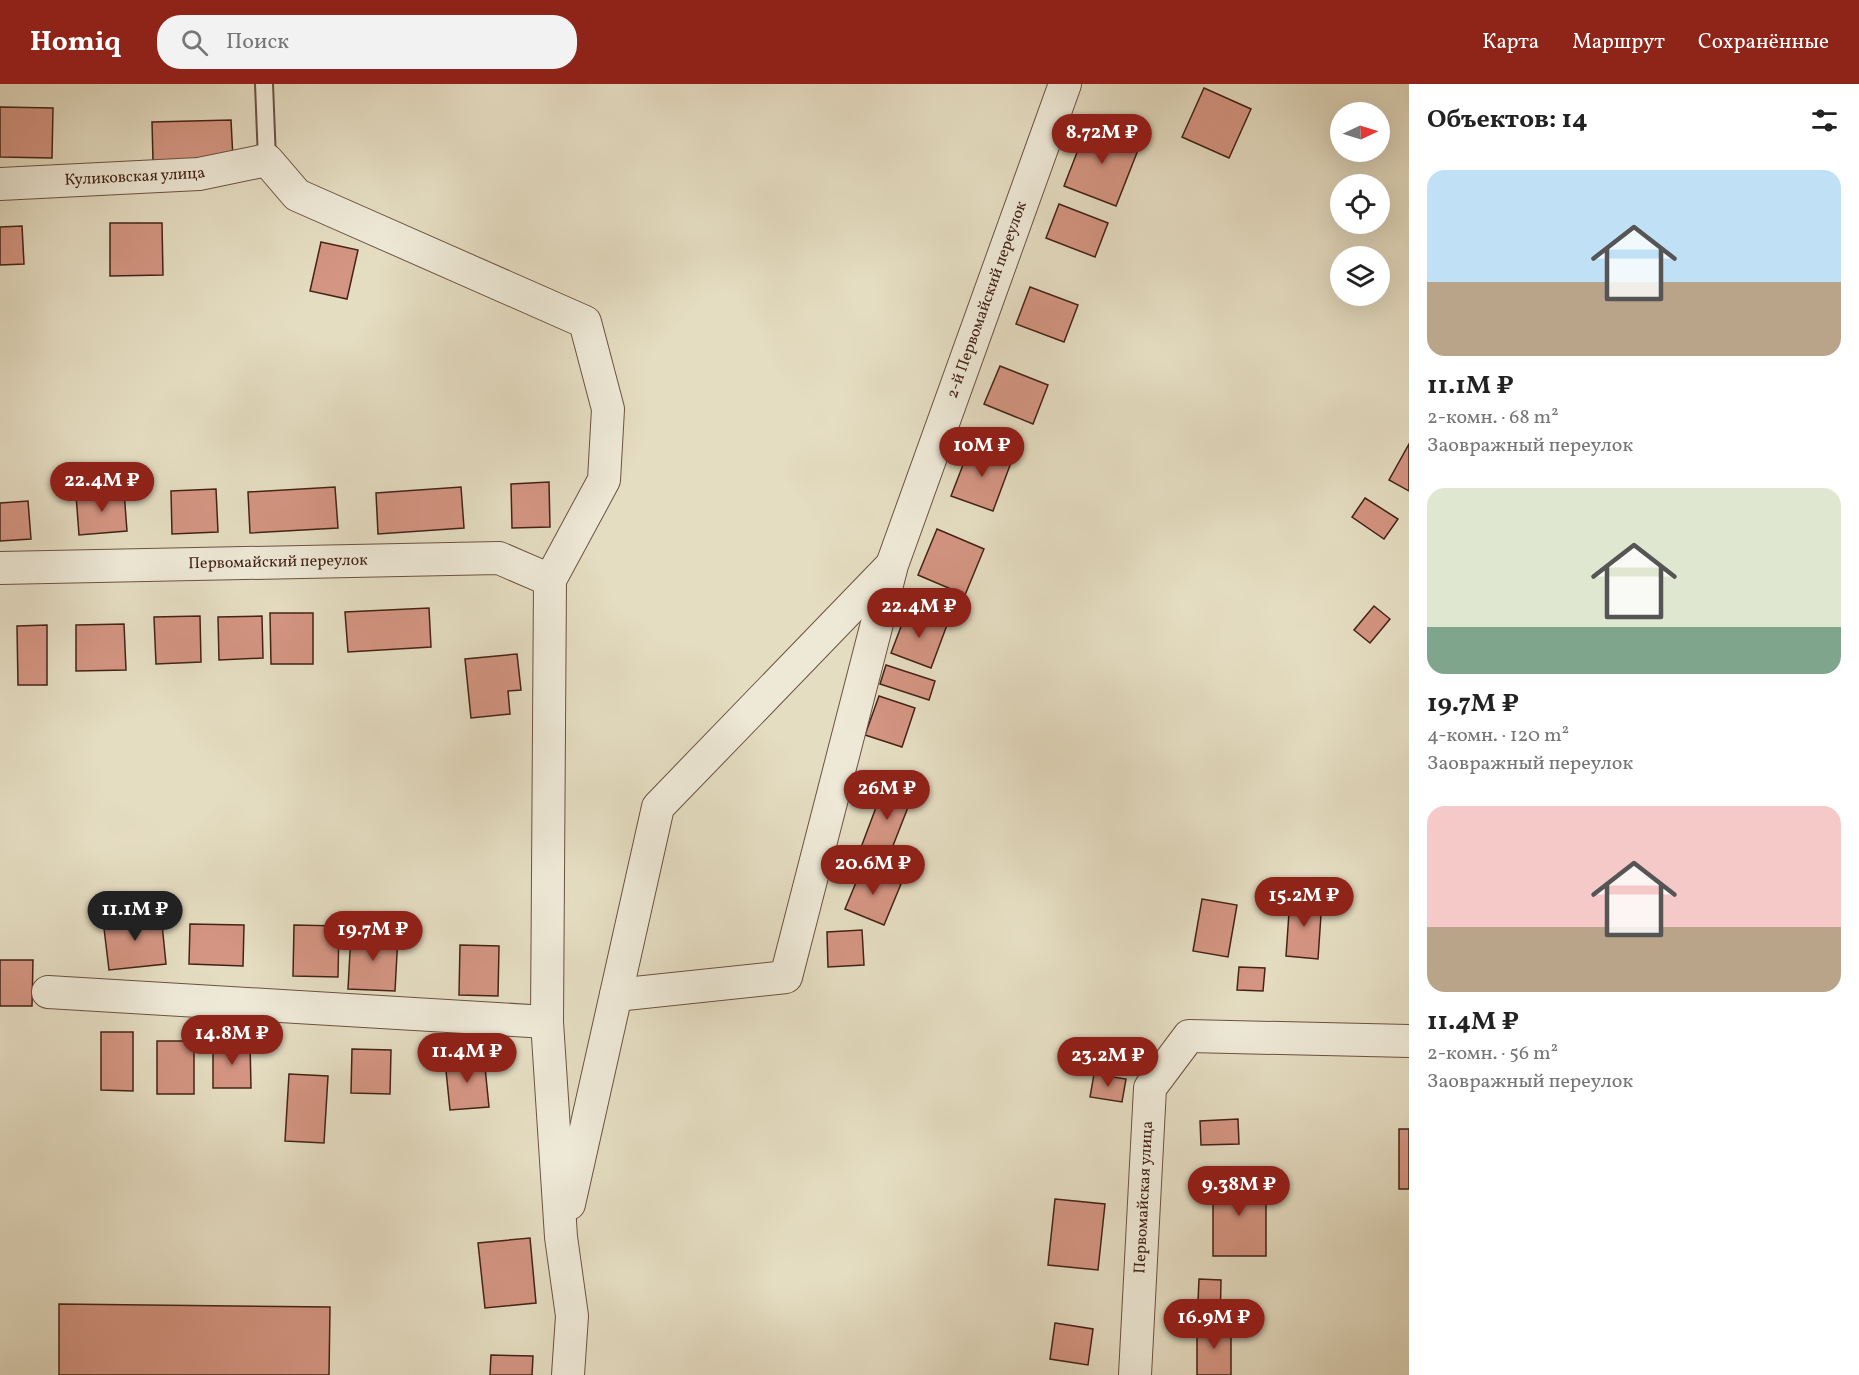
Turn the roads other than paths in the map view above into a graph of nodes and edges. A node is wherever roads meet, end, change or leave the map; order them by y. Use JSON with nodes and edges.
{"nodes":[{"id":1,"x":264,"y":84,"type":"edge"},
{"id":2,"x":1065,"y":84,"type":"edge"},
{"id":3,"x":267,"y":160,"type":"junction"},
{"id":4,"x":0,"y":184,"type":"edge"},
{"id":5,"x":892,"y":565,"type":"junction"},
{"id":6,"x":0,"y":568,"type":"edge"},
{"id":7,"x":550,"y":580,"type":"junction"},
{"id":8,"x":48,"y":993,"type":"dead end"},
{"id":9,"x":615,"y":995,"type":"junction"},
{"id":10,"x":547,"y":1022,"type":"junction"},
{"id":11,"x":1409,"y":1041,"type":"edge"},
{"id":12,"x":561,"y":1237,"type":"junction"},
{"id":13,"x":568,"y":1375,"type":"edge"},
{"id":14,"x":1135,"y":1375,"type":"edge"}],
"edges":[{"from":1,"to":3,"type":"lane"},
{"from":2,"to":5,"type":"street","name":"2-й Первомайский переулок"},
{"from":3,"to":4,"type":"street","name":"Куликовская улица"},
{"from":3,"to":7,"type":"street"},
{"from":5,"to":9,"type":"street"},
{"from":5,"to":9,"type":"street","name":"2-й Первомайский переулок"},
{"from":6,"to":7,"type":"street","name":"Первомайский переулок"},
{"from":7,"to":10,"type":"street"},
{"from":8,"to":10,"type":"street"},
{"from":9,"to":12,"type":"street"},
{"from":10,"to":12,"type":"street"},
{"from":11,"to":14,"type":"street","name":"Первомайская улица"},
{"from":12,"to":13,"type":"street"}]}
